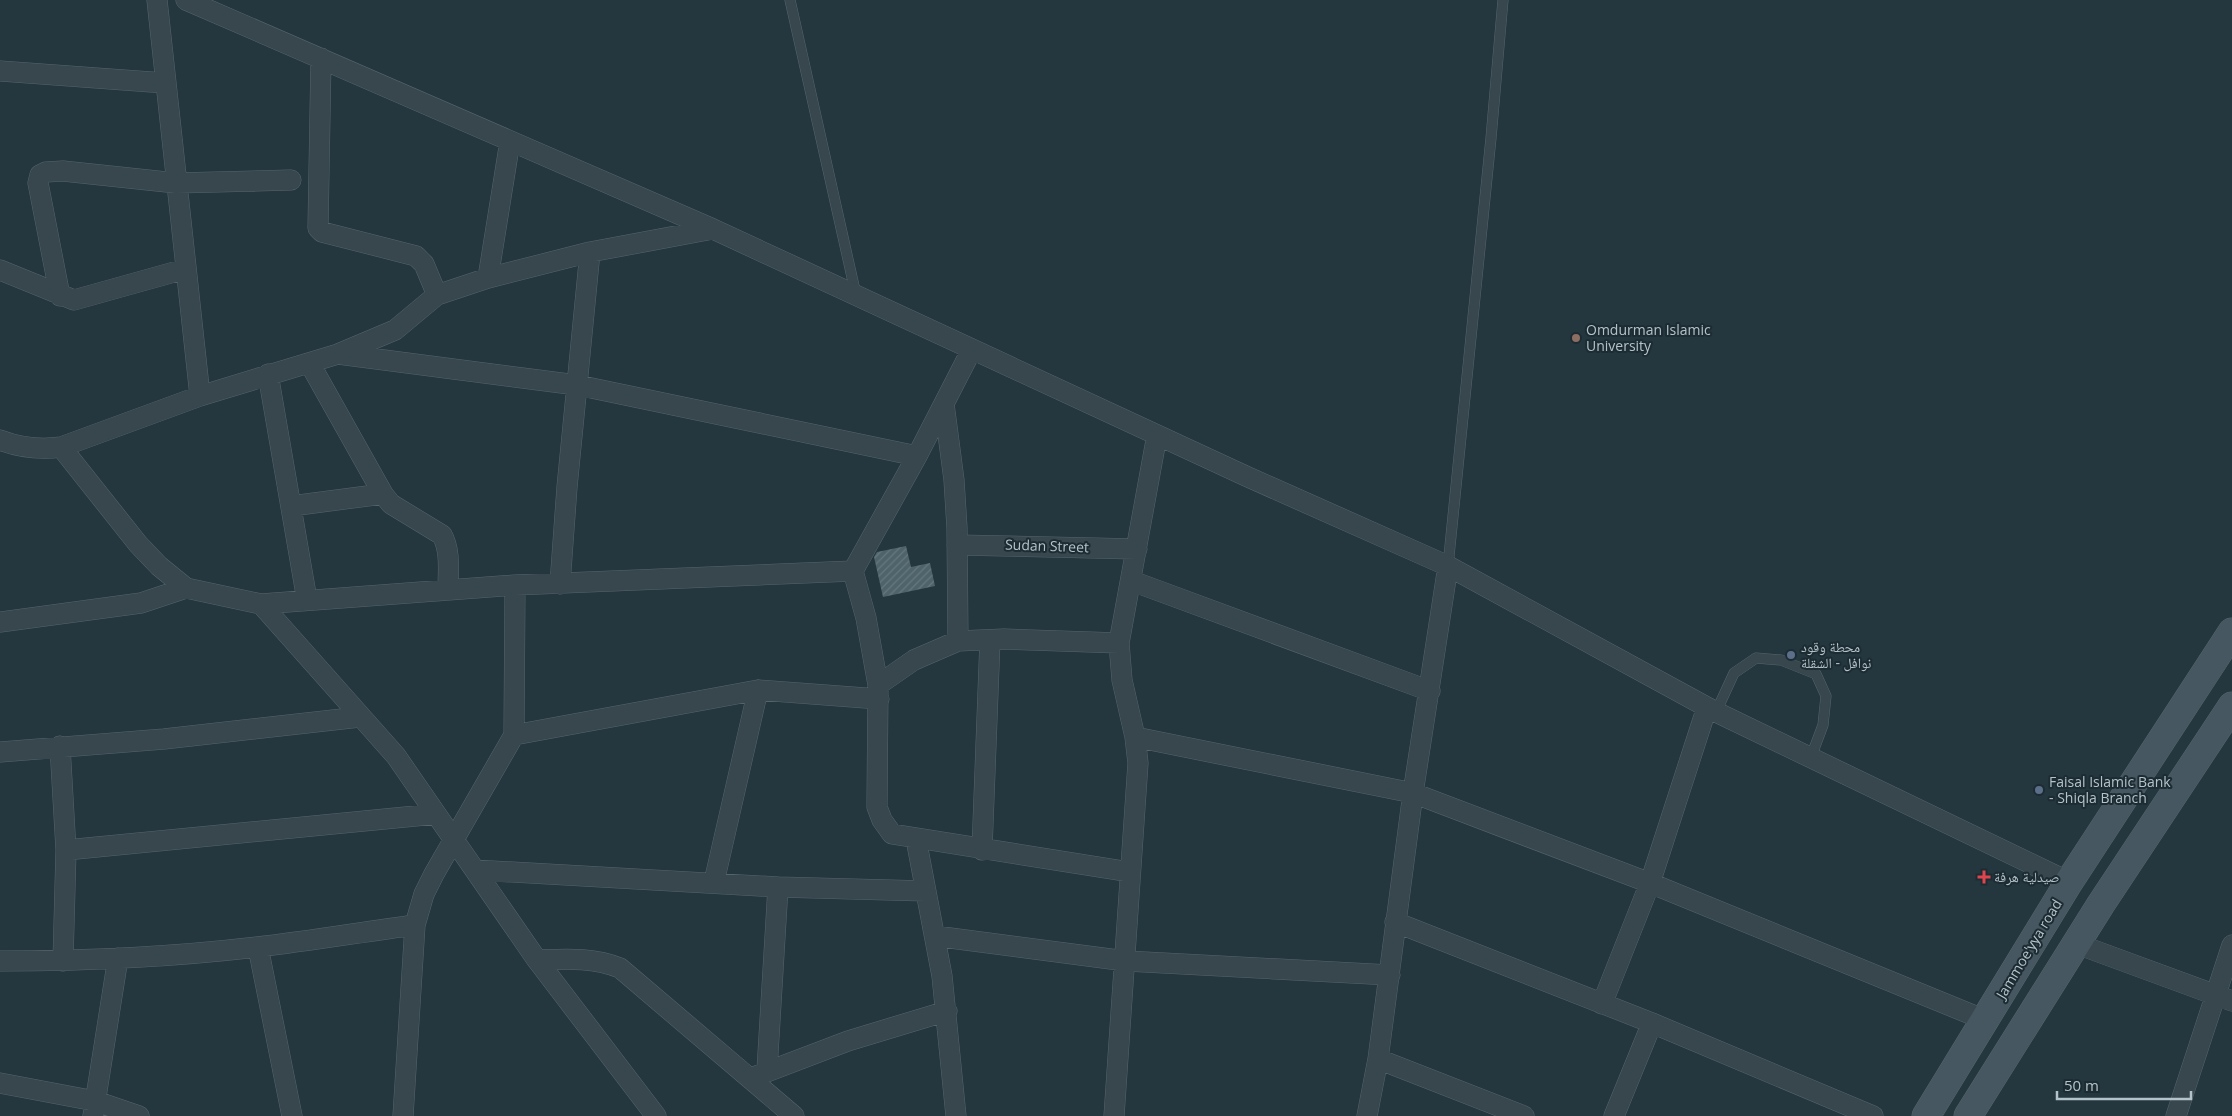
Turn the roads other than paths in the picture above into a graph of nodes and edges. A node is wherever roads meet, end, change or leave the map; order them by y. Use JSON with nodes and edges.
{"nodes":[{"id":1,"x":157,"y":0,"type":"edge"},
{"id":2,"x":186,"y":0,"type":"edge"},
{"id":3,"x":790,"y":0,"type":"edge"},
{"id":4,"x":1503,"y":0,"type":"edge"},
{"id":5,"x":321,"y":58,"type":"junction"},
{"id":6,"x":0,"y":71,"type":"edge"},
{"id":7,"x":165,"y":83,"type":"junction"},
{"id":8,"x":510,"y":141,"type":"junction"},
{"id":9,"x":291,"y":180,"type":"dead end"},
{"id":10,"x":176,"y":183,"type":"junction"},
{"id":11,"x":713,"y":230,"type":"junction"},
{"id":12,"x":590,"y":252,"type":"junction"},
{"id":13,"x":185,"y":269,"type":"junction"},
{"id":14,"x":0,"y":270,"type":"edge"},
{"id":15,"x":488,"y":278,"type":"junction"},
{"id":16,"x":437,"y":295,"type":"junction"},
{"id":17,"x":60,"y":296,"type":"junction"},
{"id":18,"x":857,"y":296,"type":"junction"},
{"id":19,"x":972,"y":349,"type":"junction"},
{"id":20,"x":338,"y":354,"type":"junction"},
{"id":21,"x":310,"y":364,"type":"junction"},
{"id":22,"x":268,"y":374,"type":"junction"},
{"id":23,"x":577,"y":385,"type":"junction"},
{"id":24,"x":200,"y":396,"type":"junction"},
{"id":25,"x":944,"y":404,"type":"junction"},
{"id":26,"x":1157,"y":435,"type":"junction"},
{"id":27,"x":0,"y":440,"type":"edge"},
{"id":28,"x":61,"y":447,"type":"junction"},
{"id":29,"x":917,"y":456,"type":"junction"},
{"id":30,"x":383,"y":494,"type":"junction"},
{"id":31,"x":291,"y":506,"type":"junction"},
{"id":32,"x":957,"y":545,"type":"junction"},
{"id":33,"x":1137,"y":549,"type":"junction"},
{"id":34,"x":1448,"y":566,"type":"junction"},
{"id":35,"x":853,"y":571,"type":"junction"},
{"id":36,"x":1132,"y":581,"type":"junction"},
{"id":37,"x":560,"y":584,"type":"junction"},
{"id":38,"x":515,"y":585,"type":"junction"},
{"id":39,"x":186,"y":588,"type":"junction"},
{"id":40,"x":448,"y":590,"type":"junction"},
{"id":41,"x":307,"y":600,"type":"junction"},
{"id":42,"x":261,"y":604,"type":"junction"},
{"id":43,"x":0,"y":622,"type":"edge"},
{"id":44,"x":2232,"y":632,"type":"edge"},
{"id":45,"x":990,"y":640,"type":"junction"},
{"id":46,"x":958,"y":641,"type":"junction"},
{"id":47,"x":1119,"y":643,"type":"junction"},
{"id":48,"x":758,"y":690,"type":"junction"},
{"id":49,"x":1430,"y":691,"type":"junction"},
{"id":50,"x":878,"y":692,"type":"junction"},
{"id":51,"x":2232,"y":706,"type":"edge"},
{"id":52,"x":1711,"y":710,"type":"junction"},
{"id":53,"x":360,"y":717,"type":"junction"},
{"id":54,"x":514,"y":735,"type":"junction"},
{"id":55,"x":1136,"y":737,"type":"junction"},
{"id":56,"x":60,"y":746,"type":"junction"},
{"id":57,"x":0,"y":752,"type":"edge"},
{"id":58,"x":1811,"y":756,"type":"junction"},
{"id":59,"x":1413,"y":793,"type":"junction"},
{"id":60,"x":436,"y":814,"type":"junction"},
{"id":61,"x":916,"y":839,"type":"junction"},
{"id":62,"x":453,"y":841,"type":"junction"},
{"id":63,"x":66,"y":850,"type":"junction"},
{"id":64,"x":982,"y":850,"type":"junction"},
{"id":65,"x":475,"y":870,"type":"junction"},
{"id":66,"x":1130,"y":872,"type":"junction"},
{"id":67,"x":714,"y":882,"type":"junction"},
{"id":68,"x":2069,"y":882,"type":"junction"},
{"id":69,"x":1650,"y":883,"type":"junction"},
{"id":70,"x":778,"y":888,"type":"junction"},
{"id":71,"x":926,"y":891,"type":"junction"},
{"id":72,"x":1395,"y":922,"type":"junction"},
{"id":73,"x":414,"y":925,"type":"junction"},
{"id":74,"x":935,"y":936,"type":"junction"},
{"id":75,"x":2077,"y":944,"type":"junction"},
{"id":76,"x":2232,"y":945,"type":"edge"},
{"id":77,"x":258,"y":947,"type":"junction"},
{"id":78,"x":118,"y":958,"type":"junction"},
{"id":79,"x":537,"y":960,"type":"junction"},
{"id":80,"x":0,"y":961,"type":"edge"},
{"id":81,"x":63,"y":961,"type":"junction"},
{"id":82,"x":1126,"y":961,"type":"junction"},
{"id":83,"x":1390,"y":975,"type":"junction"},
{"id":84,"x":2223,"y":999,"type":"edge"},
{"id":85,"x":1602,"y":1004,"type":"junction"},
{"id":86,"x":947,"y":1011,"type":"junction"},
{"id":87,"x":1985,"y":1020,"type":"junction"},
{"id":88,"x":1652,"y":1023,"type":"junction"},
{"id":89,"x":1378,"y":1059,"type":"junction"},
{"id":90,"x":759,"y":1074,"type":"junction"},
{"id":91,"x":0,"y":1083,"type":"edge"},
{"id":92,"x":94,"y":1108,"type":"edge"},
{"id":93,"x":649,"y":1114,"type":"edge"},
{"id":94,"x":139,"y":1116,"type":"edge"},
{"id":95,"x":292,"y":1116,"type":"edge"},
{"id":96,"x":403,"y":1116,"type":"edge"},
{"id":97,"x":794,"y":1116,"type":"edge"},
{"id":98,"x":956,"y":1116,"type":"edge"},
{"id":99,"x":1114,"y":1116,"type":"edge"},
{"id":100,"x":1367,"y":1116,"type":"edge"},
{"id":101,"x":1524,"y":1116,"type":"edge"},
{"id":102,"x":1614,"y":1116,"type":"edge"},
{"id":103,"x":1874,"y":1116,"type":"edge"},
{"id":104,"x":1926,"y":1116,"type":"edge"},
{"id":105,"x":1968,"y":1116,"type":"edge"},
{"id":106,"x":2176,"y":1116,"type":"edge"}],
"edges":[{"from":1,"to":7,"type":"street"},
{"from":2,"to":5,"type":"street"},
{"from":3,"to":18,"type":"lane"},
{"from":4,"to":34,"type":"lane"},
{"from":5,"to":8,"type":"street"},
{"from":5,"to":16,"type":"street"},
{"from":6,"to":7,"type":"street"},
{"from":7,"to":10,"type":"street"},
{"from":8,"to":11,"type":"street"},
{"from":8,"to":15,"type":"street"},
{"from":9,"to":10,"type":"street"},
{"from":10,"to":13,"type":"street"},
{"from":10,"to":17,"type":"street"},
{"from":11,"to":12,"type":"street"},
{"from":11,"to":18,"type":"street"},
{"from":12,"to":15,"type":"street"},
{"from":12,"to":23,"type":"street"},
{"from":13,"to":17,"type":"street"},
{"from":13,"to":24,"type":"street"},
{"from":14,"to":17,"type":"street"},
{"from":15,"to":16,"type":"street"},
{"from":16,"to":20,"type":"street"},
{"from":18,"to":19,"type":"street"},
{"from":19,"to":25,"type":"street"},
{"from":19,"to":26,"type":"street"},
{"from":20,"to":21,"type":"street"},
{"from":20,"to":23,"type":"street"},
{"from":21,"to":22,"type":"street"},
{"from":21,"to":30,"type":"street"},
{"from":22,"to":24,"type":"street"},
{"from":22,"to":31,"type":"street"},
{"from":23,"to":29,"type":"street"},
{"from":23,"to":37,"type":"street"},
{"from":24,"to":28,"type":"street"},
{"from":25,"to":29,"type":"street"},
{"from":25,"to":32,"type":"street"},
{"from":26,"to":33,"type":"street"},
{"from":26,"to":34,"type":"street"},
{"from":27,"to":28,"type":"street"},
{"from":28,"to":39,"type":"street"},
{"from":29,"to":35,"type":"street"},
{"from":30,"to":31,"type":"street"},
{"from":30,"to":40,"type":"street"},
{"from":31,"to":41,"type":"street"},
{"from":32,"to":33,"type":"street","name":"Sudan Street"},
{"from":32,"to":46,"type":"street"},
{"from":33,"to":36,"type":"street"},
{"from":34,"to":49,"type":"street"},
{"from":34,"to":52,"type":"street"},
{"from":35,"to":37,"type":"street"},
{"from":35,"to":50,"type":"street"},
{"from":36,"to":47,"type":"street"},
{"from":36,"to":49,"type":"street"},
{"from":37,"to":38,"type":"street"},
{"from":38,"to":40,"type":"street"},
{"from":38,"to":54,"type":"street"},
{"from":39,"to":42,"type":"street"},
{"from":39,"to":43,"type":"street"},
{"from":40,"to":41,"type":"street"},
{"from":41,"to":42,"type":"street"},
{"from":42,"to":53,"type":"street"},
{"from":44,"to":68,"type":"main road","name":"Jammoe'yya road"},
{"from":45,"to":46,"type":"street"},
{"from":45,"to":47,"type":"street"},
{"from":45,"to":64,"type":"street"},
{"from":46,"to":50,"type":"street"},
{"from":47,"to":55,"type":"street"},
{"from":48,"to":50,"type":"street"},
{"from":48,"to":54,"type":"street"},
{"from":48,"to":67,"type":"street"},
{"from":49,"to":59,"type":"street"},
{"from":50,"to":61,"type":"street"},
{"from":51,"to":75,"type":"main road"},
{"from":52,"to":58,"type":"street"},
{"from":52,"to":58,"type":"lane"},
{"from":52,"to":69,"type":"street"},
{"from":53,"to":56,"type":"street"},
{"from":53,"to":60,"type":"street"},
{"from":54,"to":62,"type":"street"},
{"from":55,"to":59,"type":"street"},
{"from":55,"to":66,"type":"street"},
{"from":56,"to":57,"type":"street"},
{"from":56,"to":63,"type":"street"},
{"from":58,"to":68,"type":"street"},
{"from":59,"to":69,"type":"street"},
{"from":59,"to":72,"type":"street"},
{"from":60,"to":62,"type":"street"},
{"from":60,"to":63,"type":"street"},
{"from":61,"to":64,"type":"street"},
{"from":61,"to":71,"type":"street"},
{"from":62,"to":65,"type":"street"},
{"from":62,"to":73,"type":"street"},
{"from":63,"to":81,"type":"street"},
{"from":64,"to":66,"type":"street"},
{"from":65,"to":67,"type":"street"},
{"from":65,"to":79,"type":"street"},
{"from":66,"to":82,"type":"street"},
{"from":67,"to":70,"type":"street"},
{"from":68,"to":87,"type":"main road","name":"Jammoe'yya road"},
{"from":69,"to":85,"type":"street"},
{"from":69,"to":87,"type":"street"},
{"from":70,"to":71,"type":"street"},
{"from":70,"to":90,"type":"street"},
{"from":71,"to":74,"type":"street"},
{"from":72,"to":83,"type":"street"},
{"from":72,"to":85,"type":"street"},
{"from":73,"to":77,"type":"street"},
{"from":73,"to":96,"type":"street"},
{"from":74,"to":82,"type":"street"},
{"from":74,"to":86,"type":"street"},
{"from":75,"to":84,"type":"street"},
{"from":75,"to":105,"type":"main road"},
{"from":76,"to":84,"type":"street"},
{"from":77,"to":78,"type":"street"},
{"from":77,"to":95,"type":"street"},
{"from":78,"to":81,"type":"street"},
{"from":78,"to":92,"type":"street"},
{"from":79,"to":90,"type":"street"},
{"from":79,"to":93,"type":"street"},
{"from":80,"to":81,"type":"street"},
{"from":82,"to":83,"type":"street"},
{"from":82,"to":99,"type":"street"},
{"from":83,"to":89,"type":"street"},
{"from":84,"to":106,"type":"street"},
{"from":85,"to":88,"type":"street"},
{"from":86,"to":90,"type":"street"},
{"from":86,"to":98,"type":"street"},
{"from":87,"to":104,"type":"main road","name":"Jammoe'yya road"},
{"from":88,"to":102,"type":"street"},
{"from":88,"to":103,"type":"street"},
{"from":89,"to":100,"type":"street"},
{"from":89,"to":101,"type":"street"},
{"from":90,"to":97,"type":"street"},
{"from":91,"to":92,"type":"street"},
{"from":92,"to":94,"type":"street"}]}
